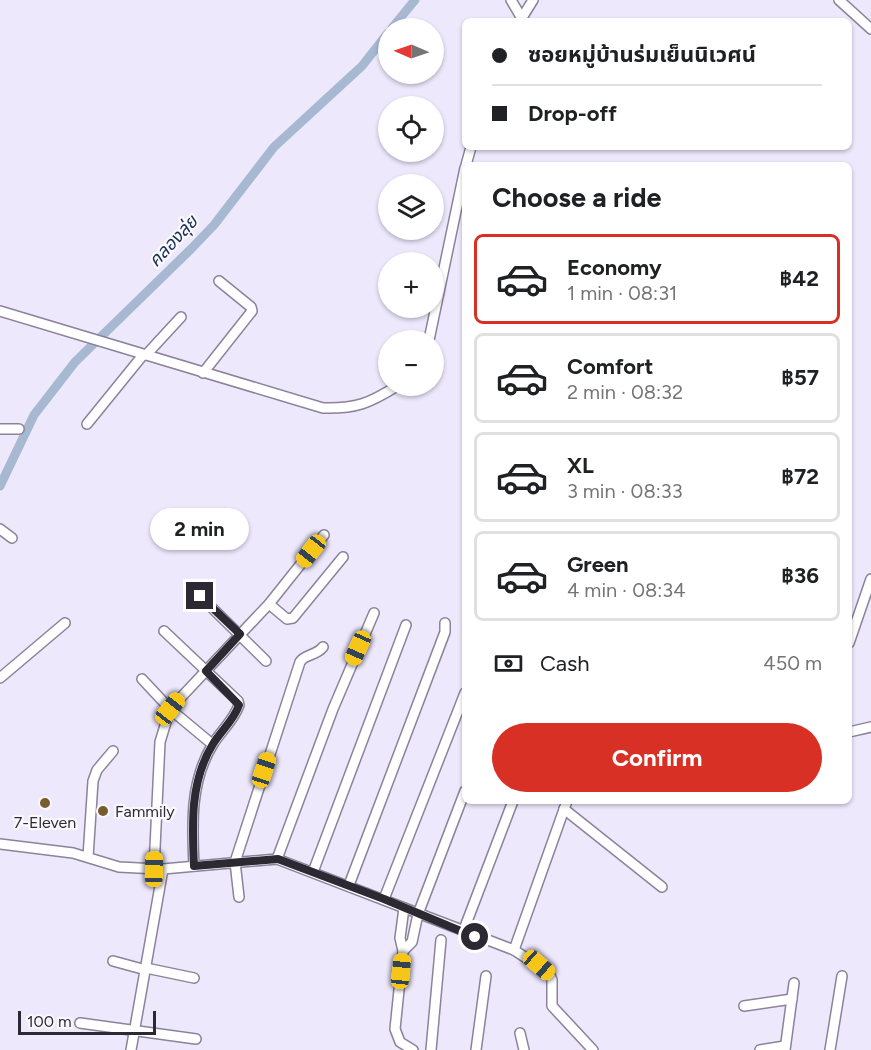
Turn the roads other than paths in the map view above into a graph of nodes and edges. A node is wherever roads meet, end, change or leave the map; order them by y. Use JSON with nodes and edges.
{"nodes":[{"id":1,"x":511,"y":0,"type":"edge"},
{"id":2,"x":533,"y":0,"type":"edge"},
{"id":3,"x":839,"y":0,"type":"edge"},
{"id":4,"x":520,"y":18,"type":"edge"},
{"id":5,"x":521,"y":18,"type":"edge"},
{"id":6,"x":871,"y":29,"type":"edge"},
{"id":7,"x":462,"y":181,"type":"edge"},
{"id":8,"x":219,"y":281,"type":"dead end"},
{"id":9,"x":0,"y":311,"type":"edge"},
{"id":10,"x":181,"y":317,"type":"dead end"},
{"id":11,"x":431,"y":330,"type":"edge"},
{"id":12,"x":145,"y":355,"type":"junction"},
{"id":13,"x":203,"y":374,"type":"junction"},
{"id":14,"x":381,"y":396,"type":"edge"},
{"id":15,"x":87,"y":424,"type":"dead end"},
{"id":16,"x":0,"y":429,"type":"edge"},
{"id":17,"x":19,"y":429,"type":"dead end"},
{"id":18,"x":0,"y":529,"type":"edge"},
{"id":19,"x":324,"y":535,"type":"dead end"},
{"id":20,"x":12,"y":538,"type":"dead end"},
{"id":21,"x":343,"y":558,"type":"dead end"},
{"id":22,"x":871,"y":579,"type":"edge"},
{"id":23,"x":200,"y":596,"type":"dead end"},
{"id":24,"x":268,"y":604,"type":"junction"},
{"id":25,"x":374,"y":613,"type":"dead end"},
{"id":26,"x":66,"y":623,"type":"dead end"},
{"id":27,"x":445,"y":623,"type":"dead end"},
{"id":28,"x":406,"y":625,"type":"dead end"},
{"id":29,"x":164,"y":631,"type":"dead end"},
{"id":30,"x":240,"y":634,"type":"junction"},
{"id":31,"x":852,"y":634,"type":"edge"},
{"id":32,"x":323,"y":647,"type":"dead end"},
{"id":33,"x":266,"y":661,"type":"dead end"},
{"id":34,"x":206,"y":671,"type":"junction"},
{"id":35,"x":0,"y":678,"type":"edge"},
{"id":36,"x":142,"y":679,"type":"dead end"},
{"id":37,"x":462,"y":701,"type":"edge"},
{"id":38,"x":170,"y":709,"type":"junction"},
{"id":39,"x":871,"y":727,"type":"edge"},
{"id":40,"x":852,"y":731,"type":"edge"},
{"id":41,"x":212,"y":744,"type":"junction"},
{"id":42,"x":113,"y":751,"type":"dead end"},
{"id":43,"x":462,"y":799,"type":"edge"},
{"id":44,"x":512,"y":804,"type":"edge"},
{"id":45,"x":566,"y":805,"type":"edge"},
{"id":46,"x":0,"y":844,"type":"edge"},
{"id":47,"x":88,"y":857,"type":"junction"},
{"id":48,"x":278,"y":859,"type":"junction"},
{"id":49,"x":235,"y":862,"type":"junction"},
{"id":50,"x":194,"y":866,"type":"junction"},
{"id":51,"x":158,"y":869,"type":"junction"},
{"id":52,"x":313,"y":872,"type":"junction"},
{"id":53,"x":349,"y":885,"type":"junction"},
{"id":54,"x":662,"y":887,"type":"dead end"},
{"id":55,"x":239,"y":897,"type":"dead end"},
{"id":56,"x":384,"y":899,"type":"junction"},
{"id":57,"x":404,"y":908,"type":"junction"},
{"id":58,"x":418,"y":914,"type":"junction"},
{"id":59,"x":463,"y":932,"type":"junction"},
{"id":60,"x":441,"y":940,"type":"dead end"},
{"id":61,"x":514,"y":950,"type":"junction"},
{"id":62,"x":403,"y":951,"type":"junction"},
{"id":63,"x":113,"y":961,"type":"dead end"},
{"id":64,"x":146,"y":969,"type":"junction"},
{"id":65,"x":486,"y":976,"type":"dead end"},
{"id":66,"x":842,"y":976,"type":"dead end"},
{"id":67,"x":194,"y":978,"type":"dead end"},
{"id":68,"x":794,"y":983,"type":"dead end"},
{"id":69,"x":792,"y":999,"type":"junction"},
{"id":70,"x":744,"y":1006,"type":"dead end"},
{"id":71,"x":80,"y":1023,"type":"dead end"},
{"id":72,"x":134,"y":1031,"type":"junction"},
{"id":73,"x":520,"y":1033,"type":"dead end"},
{"id":74,"x":196,"y":1039,"type":"dead end"},
{"id":75,"x":785,"y":1048,"type":"edge"},
{"id":76,"x":131,"y":1050,"type":"edge"},
{"id":77,"x":413,"y":1050,"type":"edge"},
{"id":78,"x":431,"y":1050,"type":"edge"},
{"id":79,"x":476,"y":1050,"type":"edge"},
{"id":80,"x":524,"y":1050,"type":"edge"},
{"id":81,"x":593,"y":1050,"type":"edge"},
{"id":82,"x":760,"y":1050,"type":"edge"},
{"id":83,"x":830,"y":1050,"type":"edge"}],
"edges":[{"from":1,"to":4,"type":"street"},
{"from":2,"to":5,"type":"street"},
{"from":3,"to":6,"type":"street"},
{"from":7,"to":11,"type":"street"},
{"from":8,"to":13,"type":"street"},
{"from":9,"to":12,"type":"street"},
{"from":10,"to":12,"type":"street"},
{"from":12,"to":13,"type":"street"},
{"from":12,"to":15,"type":"street"},
{"from":13,"to":14,"type":"street"},
{"from":16,"to":17,"type":"street"},
{"from":18,"to":20,"type":"street"},
{"from":19,"to":24,"type":"street"},
{"from":21,"to":24,"type":"street"},
{"from":22,"to":31,"type":"street"},
{"from":23,"to":30,"type":"street"},
{"from":24,"to":30,"type":"street"},
{"from":25,"to":48,"type":"street"},
{"from":26,"to":35,"type":"street"},
{"from":27,"to":53,"type":"street"},
{"from":28,"to":52,"type":"street"},
{"from":29,"to":34,"type":"street"},
{"from":30,"to":33,"type":"street"},
{"from":30,"to":34,"type":"street"},
{"from":32,"to":49,"type":"street"},
{"from":34,"to":38,"type":"street"},
{"from":34,"to":41,"type":"street"},
{"from":36,"to":38,"type":"street"},
{"from":37,"to":56,"type":"street"},
{"from":38,"to":41,"type":"street"},
{"from":38,"to":51,"type":"street"},
{"from":39,"to":40,"type":"street"},
{"from":41,"to":50,"type":"street"},
{"from":42,"to":47,"type":"street"},
{"from":43,"to":58,"type":"street"},
{"from":44,"to":59,"type":"street"},
{"from":45,"to":54,"type":"street"},
{"from":45,"to":61,"type":"street"},
{"from":46,"to":47,"type":"street"},
{"from":47,"to":51,"type":"street"},
{"from":48,"to":49,"type":"street"},
{"from":48,"to":52,"type":"street"},
{"from":49,"to":50,"type":"street"},
{"from":49,"to":55,"type":"street"},
{"from":50,"to":51,"type":"street"},
{"from":51,"to":64,"type":"street"},
{"from":52,"to":53,"type":"street"},
{"from":53,"to":56,"type":"street"},
{"from":56,"to":57,"type":"street"},
{"from":57,"to":58,"type":"street"},
{"from":57,"to":62,"type":"street"},
{"from":58,"to":59,"type":"street"},
{"from":58,"to":62,"type":"street"},
{"from":59,"to":61,"type":"street"},
{"from":60,"to":78,"type":"street"},
{"from":61,"to":81,"type":"street"},
{"from":62,"to":77,"type":"street"},
{"from":63,"to":64,"type":"street"},
{"from":64,"to":67,"type":"street"},
{"from":64,"to":72,"type":"street"},
{"from":65,"to":79,"type":"street"},
{"from":66,"to":83,"type":"street"},
{"from":68,"to":69,"type":"street"},
{"from":69,"to":70,"type":"street"},
{"from":69,"to":75,"type":"street"},
{"from":71,"to":72,"type":"street"},
{"from":72,"to":74,"type":"street"},
{"from":72,"to":76,"type":"street"},
{"from":73,"to":80,"type":"street"},
{"from":75,"to":82,"type":"street"}]}
